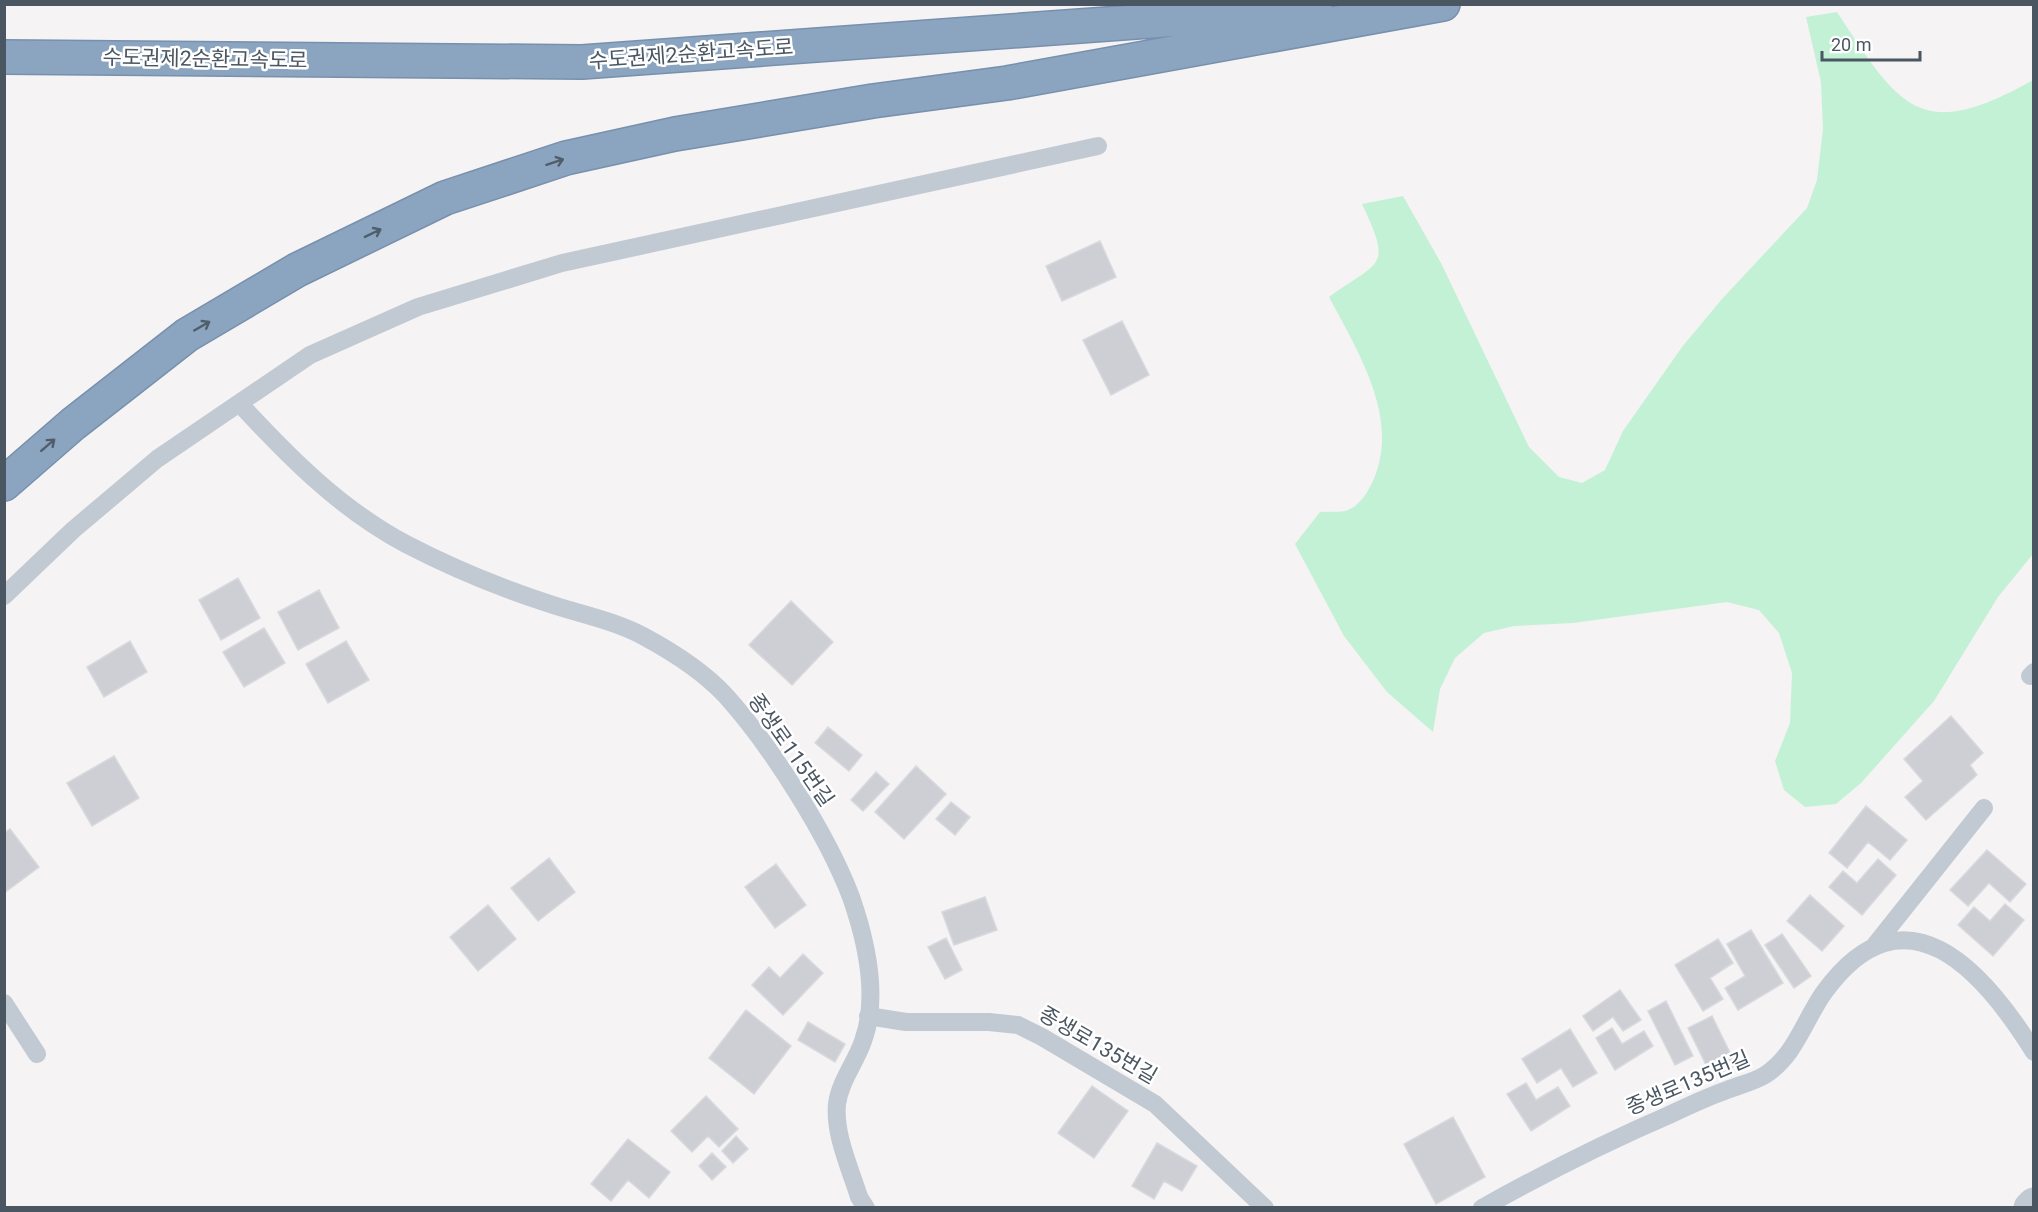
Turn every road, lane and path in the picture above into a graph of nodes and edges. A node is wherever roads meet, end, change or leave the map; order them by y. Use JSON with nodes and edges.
{"nodes":[{"id":1,"x":1376,"y":4,"type":"edge"},
{"id":2,"x":1443,"y":4,"type":"edge"},
{"id":3,"x":4,"y":57,"type":"edge"},
{"id":4,"x":1098,"y":146,"type":"dead end"},
{"id":5,"x":238,"y":403,"type":"junction"},
{"id":6,"x":4,"y":484,"type":"edge"},
{"id":7,"x":4,"y":596,"type":"edge"},
{"id":8,"x":1984,"y":808,"type":"dead end"},
{"id":9,"x":1875,"y":945,"type":"junction"},
{"id":10,"x":4,"y":1003,"type":"edge"},
{"id":11,"x":868,"y":1017,"type":"junction"},
{"id":12,"x":2034,"y":1052,"type":"edge"},
{"id":13,"x":37,"y":1054,"type":"dead end"},
{"id":14,"x":2034,"y":1204,"type":"edge"},
{"id":15,"x":866,"y":1208,"type":"edge"},
{"id":16,"x":1265,"y":1208,"type":"edge"},
{"id":17,"x":1482,"y":1208,"type":"edge"},
{"id":18,"x":2030,"y":1208,"type":"edge"}],
"edges":[{"from":1,"to":3,"type":"highway","name":"수도권제2순환고속도로"},
{"from":6,"to":2,"type":"highway","one_way":true},
{"from":4,"to":5,"type":"lane"},
{"from":5,"to":7,"type":"lane"},
{"from":5,"to":11,"type":"lane","name":"종생로115번길"},
{"from":8,"to":9,"type":"lane"},
{"from":9,"to":12,"type":"lane","name":"종생로135번길"},
{"from":9,"to":17,"type":"lane","name":"종생로135번길"},
{"from":10,"to":13,"type":"lane"},
{"from":11,"to":15,"type":"lane","name":"종생로115번길"},
{"from":11,"to":16,"type":"lane","name":"종생로135번길"},
{"from":14,"to":18,"type":"street"}]}
